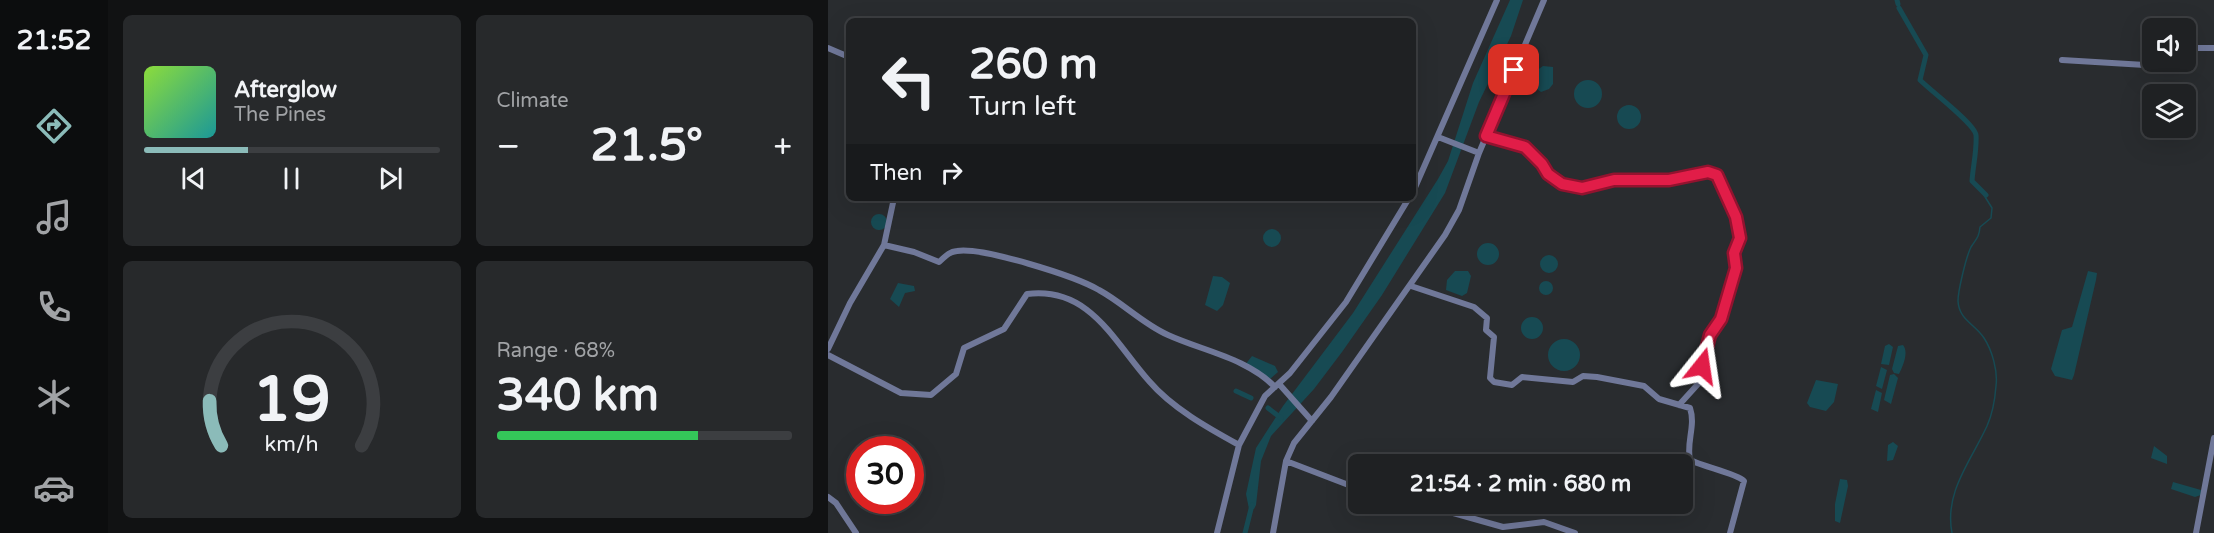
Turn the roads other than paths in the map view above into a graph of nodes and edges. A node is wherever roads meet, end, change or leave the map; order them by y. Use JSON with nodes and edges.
{"nodes":[{"id":1,"x":1497,"y":0,"type":"edge"},
{"id":2,"x":1544,"y":0,"type":"edge"},
{"id":3,"x":828,"y":48,"type":"edge"},
{"id":4,"x":2196,"y":48,"type":"edge"},
{"id":5,"x":2214,"y":48,"type":"edge"},
{"id":6,"x":846,"y":56,"type":"edge"},
{"id":7,"x":2062,"y":60,"type":"dead end"},
{"id":8,"x":2142,"y":65,"type":"edge"},
{"id":9,"x":1486,"y":136,"type":"junction"},
{"id":10,"x":1438,"y":137,"type":"junction"},
{"id":11,"x":1479,"y":153,"type":"junction"},
{"id":12,"x":1416,"y":185,"type":"edge"},
{"id":13,"x":893,"y":201,"type":"edge"},
{"id":14,"x":1407,"y":201,"type":"edge"},
{"id":15,"x":884,"y":245,"type":"junction"},
{"id":16,"x":1411,"y":286,"type":"junction"},
{"id":17,"x":828,"y":349,"type":"edge"},
{"id":18,"x":828,"y":355,"type":"edge"},
{"id":19,"x":1277,"y":386,"type":"junction"},
{"id":20,"x":1679,"y":405,"type":"junction"},
{"id":21,"x":1312,"y":421,"type":"junction"},
{"id":22,"x":2214,"y":438,"type":"edge"},
{"id":23,"x":1239,"y":445,"type":"junction"},
{"id":24,"x":1286,"y":461,"type":"junction"},
{"id":25,"x":1348,"y":485,"type":"edge"},
{"id":26,"x":828,"y":497,"type":"edge"},
{"id":27,"x":1452,"y":514,"type":"edge"},
{"id":28,"x":1502,"y":530,"type":"edge"},
{"id":29,"x":856,"y":533,"type":"edge"},
{"id":30,"x":1217,"y":533,"type":"edge"},
{"id":31,"x":1274,"y":533,"type":"edge"},
{"id":32,"x":1575,"y":533,"type":"edge"},
{"id":33,"x":1730,"y":533,"type":"edge"},
{"id":34,"x":2196,"y":533,"type":"edge"}],
"edges":[{"from":1,"to":10,"type":"street"},
{"from":2,"to":9,"type":"street"},
{"from":3,"to":6,"type":"street"},
{"from":4,"to":5,"type":"street"},
{"from":7,"to":8,"type":"street"},
{"from":9,"to":11,"type":"street"},
{"from":9,"to":20,"type":"street"},
{"from":10,"to":11,"type":"street"},
{"from":10,"to":12,"type":"street"},
{"from":11,"to":16,"type":"street"},
{"from":13,"to":15,"type":"street"},
{"from":14,"to":19,"type":"street"},
{"from":15,"to":17,"type":"street"},
{"from":15,"to":19,"type":"street"},
{"from":16,"to":20,"type":"street"},
{"from":16,"to":21,"type":"street"},
{"from":18,"to":23,"type":"street"},
{"from":19,"to":21,"type":"street"},
{"from":19,"to":23,"type":"street"},
{"from":20,"to":33,"type":"street"},
{"from":21,"to":24,"type":"street"},
{"from":22,"to":34,"type":"street"},
{"from":23,"to":30,"type":"street"},
{"from":24,"to":25,"type":"street"},
{"from":24,"to":31,"type":"street"},
{"from":26,"to":29,"type":"street"},
{"from":27,"to":28,"type":"street"},
{"from":28,"to":32,"type":"street"}]}
